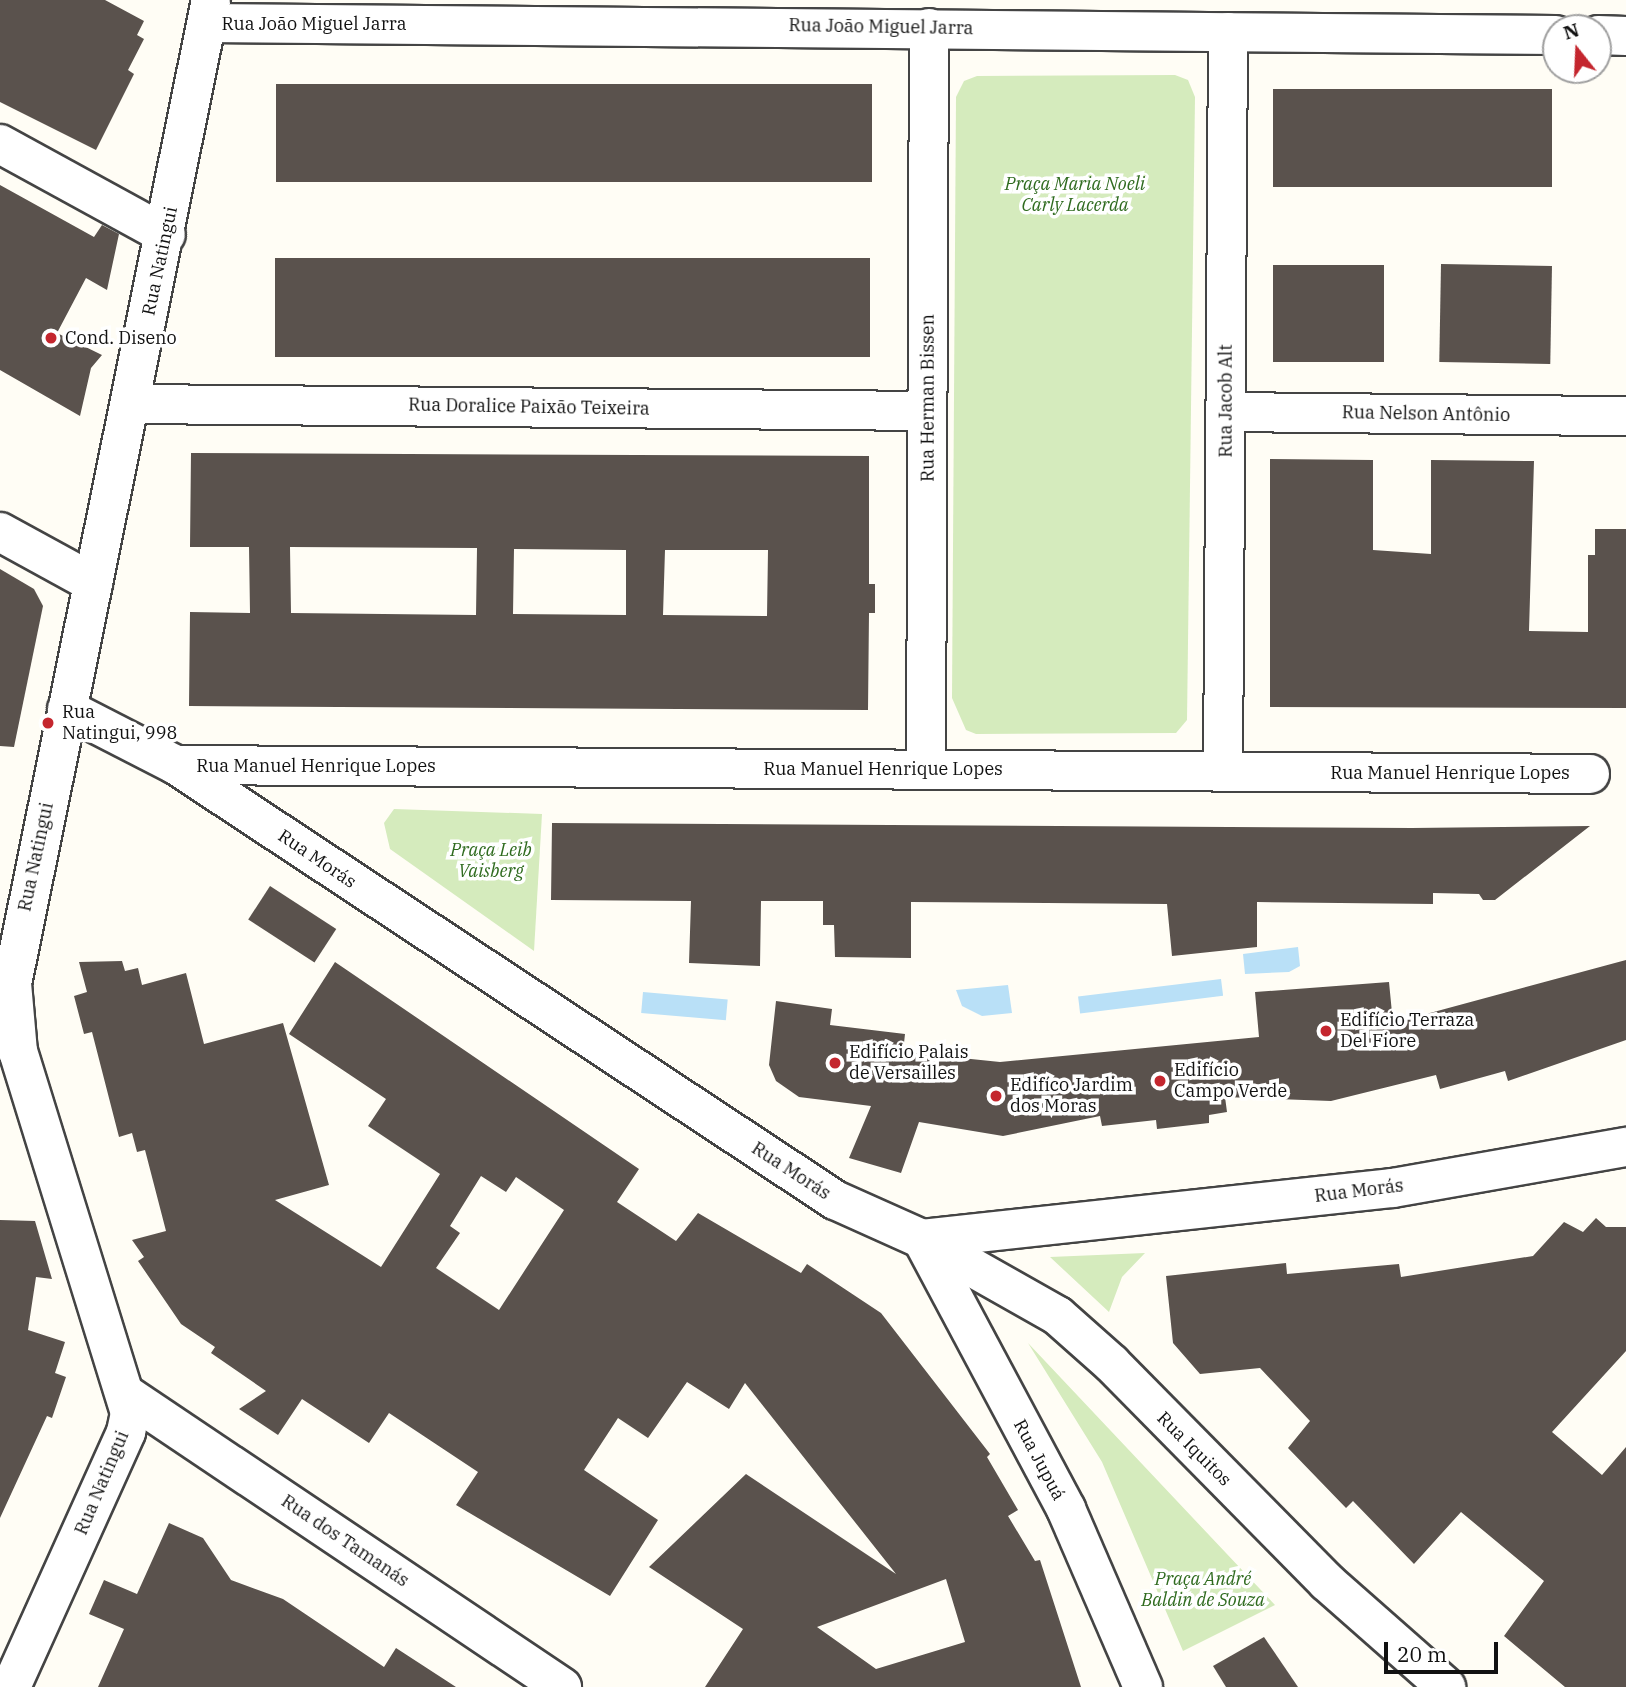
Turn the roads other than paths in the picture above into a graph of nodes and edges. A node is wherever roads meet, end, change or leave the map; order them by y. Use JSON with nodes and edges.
{"nodes":[{"id":1,"x":209,"y":11,"type":"edge"},
{"id":2,"x":769,"y":13,"type":"edge"},
{"id":3,"x":929,"y":28,"type":"junction"},
{"id":4,"x":1228,"y":32,"type":"junction"},
{"id":5,"x":1542,"y":35,"type":"edge"},
{"id":6,"x":0,"y":144,"type":"edge"},
{"id":7,"x":166,"y":234,"type":"junction"},
{"id":8,"x":130,"y":404,"type":"junction"},
{"id":9,"x":927,"y":411,"type":"junction"},
{"id":10,"x":1226,"y":412,"type":"junction"},
{"id":11,"x":1626,"y":416,"type":"edge"},
{"id":12,"x":0,"y":533,"type":"edge"},
{"id":13,"x":93,"y":583,"type":"junction"},
{"id":14,"x":67,"y":709,"type":"junction"},
{"id":15,"x":176,"y":765,"type":"junction"},
{"id":16,"x":926,"y":769,"type":"junction"},
{"id":17,"x":1223,"y":771,"type":"junction"},
{"id":18,"x":1590,"y":774,"type":"dead end"},
{"id":19,"x":9,"y":1054,"type":"edge"},
{"id":20,"x":1626,"y":1147,"type":"edge"},
{"id":21,"x":922,"y":1239,"type":"junction"},
{"id":22,"x":127,"y":1395,"type":"junction"},
{"id":23,"x":11,"y":1687,"type":"edge"},
{"id":24,"x":562,"y":1687,"type":"edge"},
{"id":25,"x":1143,"y":1687,"type":"edge"},
{"id":26,"x":1446,"y":1687,"type":"edge"}],
"edges":[{"from":1,"to":2,"type":"street","name":"Rua João Miguel Jarra"},
{"from":1,"to":7,"type":"street","name":"Rua Natingui"},
{"from":2,"to":3,"type":"street","name":"Rua João Miguel Jarra"},
{"from":3,"to":4,"type":"street","name":"Rua João Miguel Jarra"},
{"from":3,"to":9,"type":"street","name":"Rua Herman Bissen"},
{"from":4,"to":5,"type":"street","name":"Rua João Miguel Jarra"},
{"from":4,"to":10,"type":"street","name":"Rua Jacob Alt"},
{"from":6,"to":7,"type":"street"},
{"from":7,"to":8,"type":"street","name":"Rua Natingui"},
{"from":8,"to":9,"type":"street","name":"Rua Doralice Paixão Teixeira"},
{"from":8,"to":13,"type":"street","name":"Rua Natingui"},
{"from":9,"to":16,"type":"street","name":"Rua Herman Bissen"},
{"from":10,"to":11,"type":"street","name":"Rua Nelson Antônio"},
{"from":10,"to":17,"type":"street","name":"Rua Jacob Alt"},
{"from":12,"to":13,"type":"street"},
{"from":13,"to":14,"type":"street","name":"Rua Natingui"},
{"from":14,"to":15,"type":"street","name":"Rua Morás"},
{"from":14,"to":19,"type":"street","name":"Rua Natingui"},
{"from":15,"to":16,"type":"street","name":"Rua Manuel Henrique Lopes"},
{"from":15,"to":21,"type":"street","name":"Rua Morás"},
{"from":16,"to":17,"type":"street","name":"Rua Manuel Henrique Lopes"},
{"from":17,"to":18,"type":"street","name":"Rua Manuel Henrique Lopes"},
{"from":19,"to":22,"type":"street","name":"Rua Natingui"},
{"from":20,"to":21,"type":"street","name":"Rua Morás"},
{"from":21,"to":25,"type":"street","name":"Rua Jupuá"},
{"from":21,"to":26,"type":"street","name":"Rua Iquitos"},
{"from":22,"to":23,"type":"street","name":"Rua Natingui"},
{"from":22,"to":24,"type":"street","name":"Rua dos Tamanás"}]}
